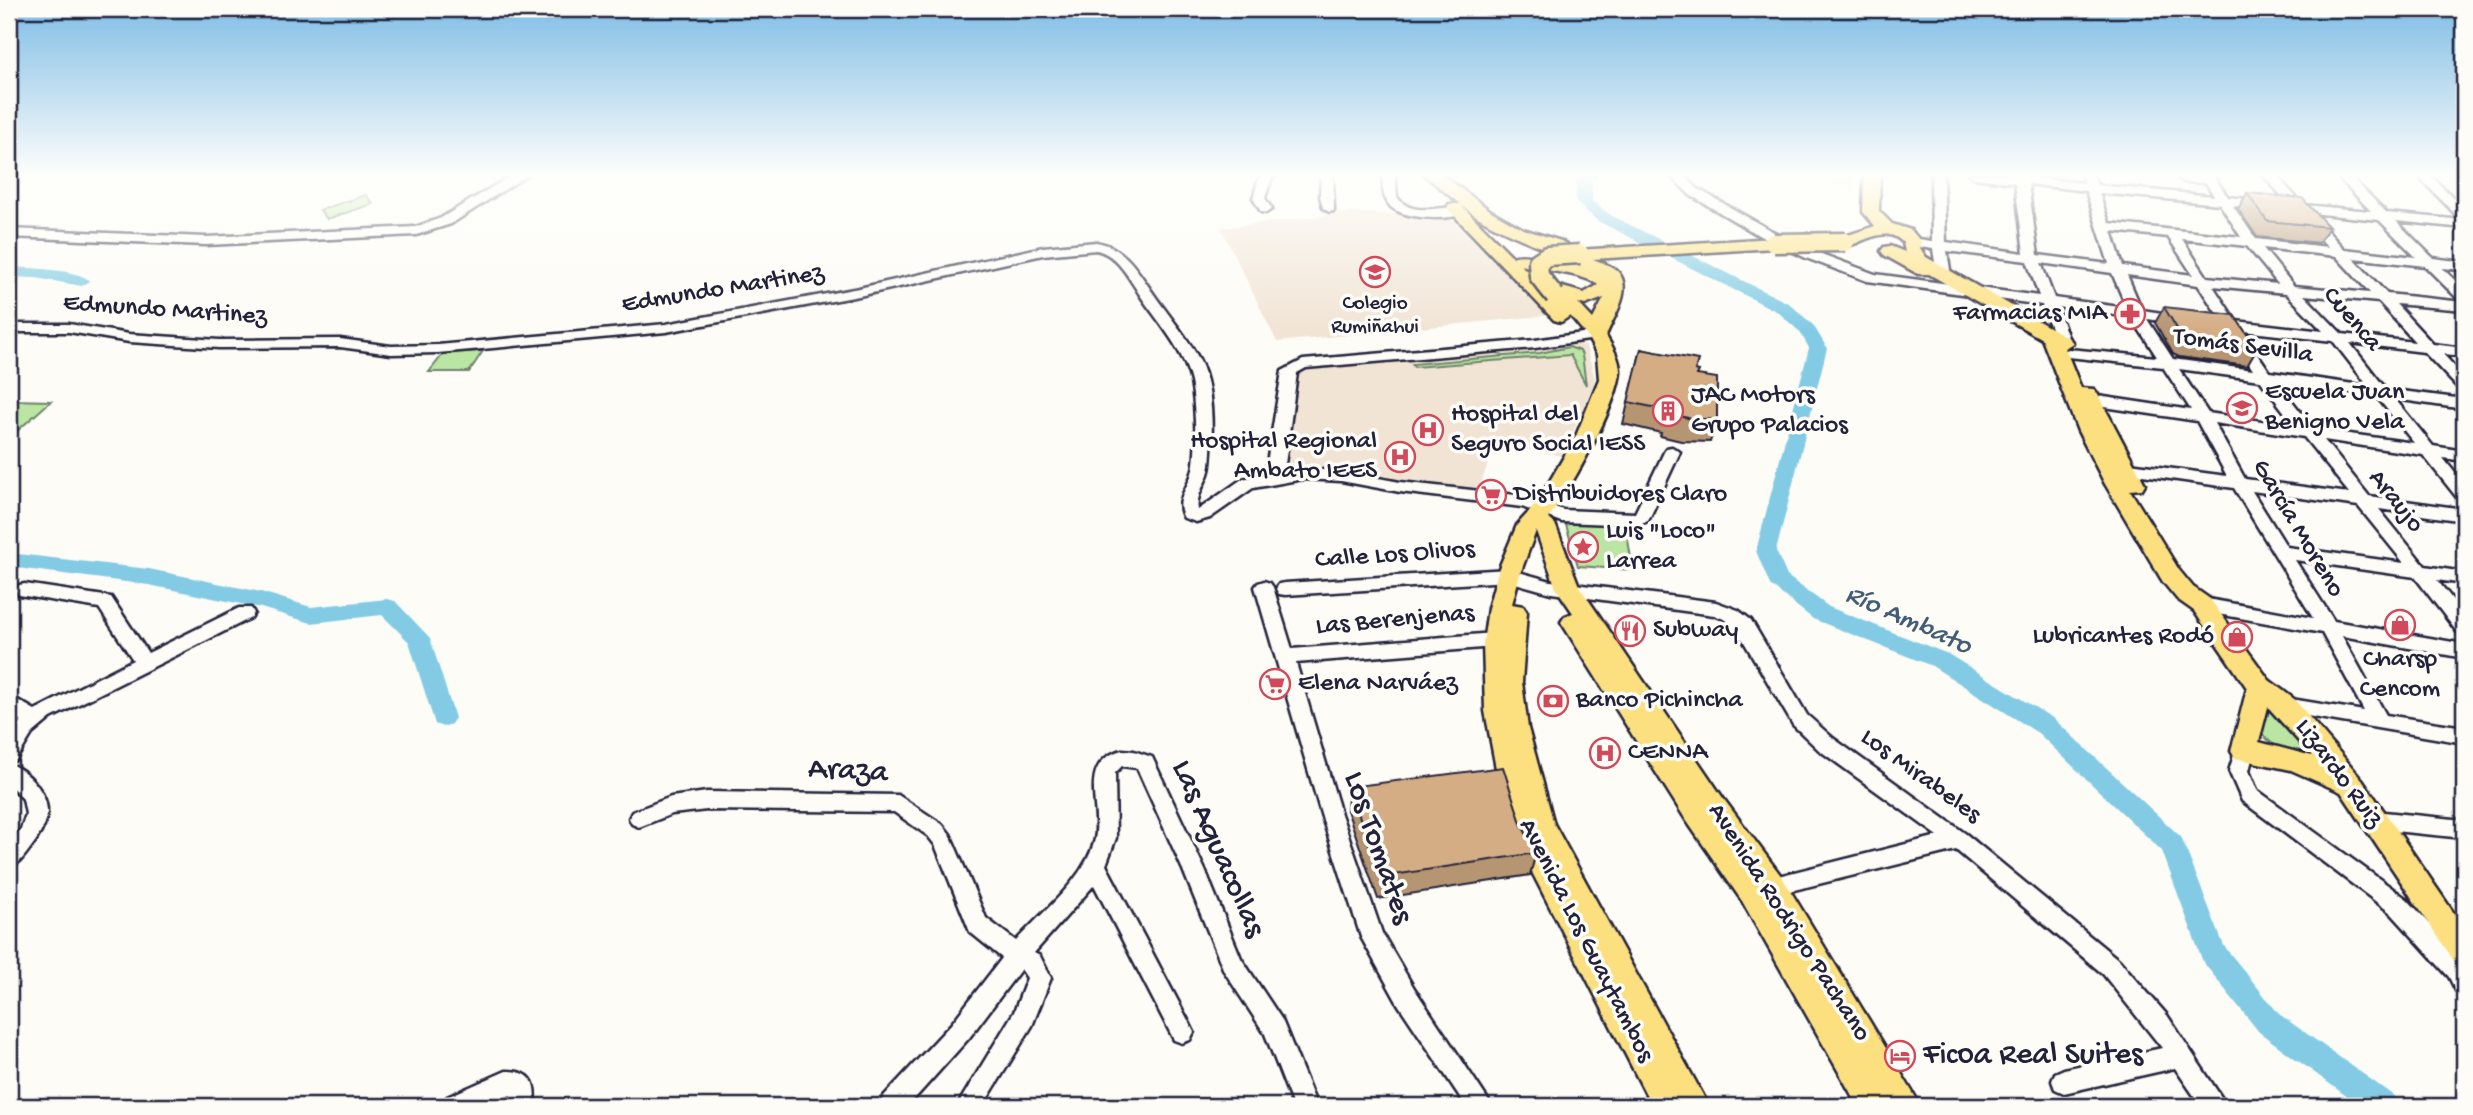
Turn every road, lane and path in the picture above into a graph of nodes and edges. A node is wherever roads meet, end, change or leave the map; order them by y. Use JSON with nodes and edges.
{"nodes":[{"id":1,"x":428,"y":226,"type":"edge"},
{"id":2,"x":1477,"y":226,"type":"edge"},
{"id":3,"x":1480,"y":226,"type":"edge"},
{"id":4,"x":1506,"y":226,"type":"edge"},
{"id":5,"x":1753,"y":226,"type":"edge"},
{"id":6,"x":1868,"y":226,"type":"edge"},
{"id":7,"x":1872,"y":226,"type":"edge"},
{"id":8,"x":1938,"y":226,"type":"edge"},
{"id":9,"x":2028,"y":226,"type":"edge"},
{"id":10,"x":2103,"y":226,"type":"joint"},
{"id":11,"x":2240,"y":226,"type":"edge"},
{"id":12,"x":2314,"y":226,"type":"edge"},
{"id":13,"x":2393,"y":226,"type":"edge"},
{"id":14,"x":9,"y":233,"type":"edge"},
{"id":15,"x":2172,"y":233,"type":"junction"},
{"id":16,"x":1873,"y":234,"type":"junction"},
{"id":17,"x":2251,"y":242,"type":"junction"},
{"id":18,"x":1939,"y":244,"type":"junction"},
{"id":19,"x":1912,"y":245,"type":"junction"},
{"id":20,"x":1495,"y":247,"type":"junction"},
{"id":21,"x":1890,"y":251,"type":"junction"},
{"id":22,"x":2337,"y":251,"type":"junction"},
{"id":23,"x":1580,"y":254,"type":"junction"},
{"id":24,"x":1547,"y":256,"type":"junction"},
{"id":25,"x":2032,"y":258,"type":"junction"},
{"id":26,"x":2431,"y":263,"type":"junction"},
{"id":27,"x":2464,"y":266,"type":"edge"},
{"id":28,"x":2118,"y":271,"type":"junction"},
{"id":29,"x":1944,"y":276,"type":"junction"},
{"id":30,"x":2203,"y":281,"type":"junction"},
{"id":31,"x":2289,"y":288,"type":"junction"},
{"id":32,"x":1966,"y":291,"type":"junction"},
{"id":33,"x":1555,"y":293,"type":"junction"},
{"id":34,"x":2381,"y":297,"type":"junction"},
{"id":35,"x":2464,"y":297,"type":"edge"},
{"id":36,"x":2046,"y":302,"type":"junction"},
{"id":37,"x":2464,"y":306,"type":"edge"},
{"id":38,"x":2137,"y":315,"type":"junction"},
{"id":39,"x":2229,"y":325,"type":"junction"},
{"id":40,"x":9,"y":328,"type":"edge"},
{"id":41,"x":1593,"y":335,"type":"junction"},
{"id":42,"x":2336,"y":336,"type":"junction"},
{"id":43,"x":2060,"y":346,"type":"junction"},
{"id":44,"x":2429,"y":348,"type":"junction"},
{"id":45,"x":2464,"y":352,"type":"edge"},
{"id":46,"x":2169,"y":363,"type":"junction"},
{"id":47,"x":2265,"y":377,"type":"junction"},
{"id":48,"x":2464,"y":386,"type":"edge"},
{"id":49,"x":2380,"y":393,"type":"junction"},
{"id":50,"x":1601,"y":398,"type":"joint"},
{"id":51,"x":2091,"y":400,"type":"junction"},
{"id":52,"x":2464,"y":404,"type":"edge"},
{"id":53,"x":2203,"y":417,"type":"junction"},
{"id":54,"x":2306,"y":432,"type":"junction"},
{"id":55,"x":2427,"y":451,"type":"junction"},
{"id":56,"x":1672,"y":452,"type":"dead end"},
{"id":57,"x":2464,"y":456,"type":"edge"},
{"id":58,"x":2115,"y":466,"type":"junction"},
{"id":59,"x":1276,"y":477,"type":"junction"},
{"id":60,"x":2239,"y":483,"type":"junction"},
{"id":61,"x":2464,"y":495,"type":"edge"},
{"id":62,"x":2361,"y":500,"type":"junction"},
{"id":63,"x":2464,"y":515,"type":"edge"},
{"id":64,"x":1538,"y":525,"type":"junction"},
{"id":65,"x":2281,"y":552,"type":"junction"},
{"id":66,"x":2418,"y":571,"type":"junction"},
{"id":67,"x":1516,"y":577,"type":"junction"},
{"id":68,"x":2464,"y":578,"type":"edge"},
{"id":69,"x":1274,"y":588,"type":"joint"},
{"id":70,"x":1560,"y":588,"type":"junction"},
{"id":71,"x":25,"y":590,"type":"dead end"},
{"id":72,"x":2202,"y":605,"type":"junction"},
{"id":73,"x":245,"y":613,"type":"dead end"},
{"id":74,"x":2464,"y":627,"type":"edge"},
{"id":75,"x":2329,"y":629,"type":"junction"},
{"id":76,"x":1503,"y":639,"type":"junction"},
{"id":77,"x":2464,"y":651,"type":"edge"},
{"id":78,"x":1283,"y":657,"type":"junction"},
{"id":79,"x":145,"y":663,"type":"junction"},
{"id":80,"x":2260,"y":687,"type":"junction"},
{"id":81,"x":9,"y":702,"type":"edge"},
{"id":82,"x":2285,"y":706,"type":"junction"},
{"id":83,"x":2379,"y":720,"type":"junction"},
{"id":84,"x":33,"y":721,"type":"junction"},
{"id":85,"x":2464,"y":735,"type":"edge"},
{"id":86,"x":2244,"y":751,"type":"junction"},
{"id":87,"x":9,"y":754,"type":"edge"},
{"id":88,"x":9,"y":772,"type":"edge"},
{"id":89,"x":2353,"y":787,"type":"junction"},
{"id":90,"x":639,"y":818,"type":"dead end"},
{"id":91,"x":2374,"y":820,"type":"junction"},
{"id":92,"x":2464,"y":829,"type":"edge"},
{"id":93,"x":1959,"y":839,"type":"junction"},
{"id":94,"x":9,"y":859,"type":"edge"},
{"id":95,"x":1094,"y":863,"type":"junction"},
{"id":96,"x":1762,"y":889,"type":"junction"},
{"id":97,"x":2464,"y":952,"type":"edge"},
{"id":98,"x":1017,"y":956,"type":"junction"},
{"id":99,"x":2464,"y":984,"type":"edge"},
{"id":100,"x":1618,"y":988,"type":"junction"},
{"id":101,"x":1182,"y":1032,"type":"dead end"},
{"id":102,"x":2182,"y":1055,"type":"junction"},
{"id":103,"x":2064,"y":1081,"type":"dead end"},
{"id":104,"x":519,"y":1095,"type":"edge"},
{"id":105,"x":456,"y":1106,"type":"edge"},
{"id":106,"x":892,"y":1106,"type":"edge"},
{"id":107,"x":969,"y":1106,"type":"edge"},
{"id":108,"x":1305,"y":1106,"type":"edge"},
{"id":109,"x":1480,"y":1106,"type":"edge"},
{"id":110,"x":1669,"y":1106,"type":"edge"},
{"id":111,"x":1693,"y":1106,"type":"edge"},
{"id":112,"x":1876,"y":1106,"type":"edge"},
{"id":113,"x":1905,"y":1106,"type":"edge"},
{"id":114,"x":2215,"y":1106,"type":"edge"}],
"edges":[{"from":1,"to":14,"type":"street"},
{"from":2,"to":20,"type":"main road"},
{"from":3,"to":24,"type":"main road"},
{"from":4,"to":41,"type":"main road"},
{"from":5,"to":32,"type":"street"},
{"from":6,"to":16,"type":"main road"},
{"from":7,"to":16,"type":"main road"},
{"from":8,"to":18,"type":"street"},
{"from":9,"to":25,"type":"street","name":"Lizardo Ruiz"},
{"from":10,"to":15,"type":"street"},
{"from":10,"to":28,"type":"street","name":"García Moreno"},
{"from":11,"to":17,"type":"street","name":"Cuenca"},
{"from":12,"to":22,"type":"street"},
{"from":13,"to":26,"type":"street"},
{"from":15,"to":17,"type":"street"},
{"from":15,"to":30,"type":"street","name":"Araujo"},
{"from":16,"to":19,"type":"main road"},
{"from":16,"to":21,"type":"main road"},
{"from":16,"to":23,"type":"main road","bridge":true},
{"from":17,"to":22,"type":"street"},
{"from":17,"to":31,"type":"street","name":"Cuenca"},
{"from":18,"to":19,"type":"street"},
{"from":18,"to":25,"type":"street"},
{"from":18,"to":29,"type":"street"},
{"from":19,"to":21,"type":"main road"},
{"from":19,"to":29,"type":"main road"},
{"from":20,"to":33,"type":"main road"},
{"from":20,"to":41,"type":"main road"},
{"from":21,"to":32,"type":"main road"},
{"from":22,"to":26,"type":"street"},
{"from":22,"to":34,"type":"street"},
{"from":23,"to":24,"type":"main road","bridge":true},
{"from":23,"to":33,"type":"main road","bridge":true},
{"from":24,"to":33,"type":"main road","bridge":true},
{"from":25,"to":28,"type":"street"},
{"from":25,"to":36,"type":"street","name":"Lizardo Ruiz"},
{"from":26,"to":27,"type":"street"},
{"from":26,"to":35,"type":"street"},
{"from":28,"to":30,"type":"street"},
{"from":28,"to":38,"type":"street","name":"García Moreno"},
{"from":29,"to":32,"type":"main road"},
{"from":30,"to":31,"type":"street"},
{"from":30,"to":39,"type":"street","name":"Araujo"},
{"from":31,"to":34,"type":"street"},
{"from":31,"to":42,"type":"street","name":"Cuenca"},
{"from":32,"to":36,"type":"street"},
{"from":32,"to":43,"type":"main road"},
{"from":33,"to":41,"type":"main road"},
{"from":34,"to":37,"type":"street"},
{"from":34,"to":44,"type":"street"},
{"from":36,"to":38,"type":"street"},
{"from":36,"to":43,"type":"street","name":"Lizardo Ruiz"},
{"from":38,"to":39,"type":"street"},
{"from":38,"to":46,"type":"street","name":"García Moreno"},
{"from":39,"to":42,"type":"street"},
{"from":39,"to":47,"type":"street","name":"Araujo"},
{"from":40,"to":59,"type":"street","name":"Edmundo Martinez"},
{"from":41,"to":50,"type":"main road"},
{"from":41,"to":59,"type":"street"},
{"from":42,"to":44,"type":"street"},
{"from":42,"to":49,"type":"street","name":"Cuenca"},
{"from":43,"to":46,"type":"street","name":"Tomás Sevilla"},
{"from":43,"to":51,"type":"main road","name":"Lizardo Ruiz"},
{"from":43,"to":58,"type":"main road","name":"Lizardo Ruiz"},
{"from":44,"to":45,"type":"street"},
{"from":44,"to":48,"type":"street"},
{"from":46,"to":47,"type":"street","name":"Tomás Sevilla"},
{"from":46,"to":53,"type":"street","name":"García Moreno"},
{"from":47,"to":49,"type":"street","name":"Tomás Sevilla"},
{"from":47,"to":54,"type":"street","name":"Araujo"},
{"from":49,"to":52,"type":"street","name":"Tomás Sevilla"},
{"from":49,"to":55,"type":"street","name":"Cuenca"},
{"from":50,"to":64,"type":"main road"},
{"from":51,"to":53,"type":"street"},
{"from":51,"to":58,"type":"main road","name":"Lizardo Ruiz"},
{"from":53,"to":54,"type":"street"},
{"from":53,"to":60,"type":"street","name":"García Moreno"},
{"from":54,"to":55,"type":"street"},
{"from":54,"to":62,"type":"street","name":"Araujo"},
{"from":55,"to":57,"type":"street"},
{"from":55,"to":61,"type":"street","name":"Cuenca"},
{"from":56,"to":64,"type":"street","name":"Edmundo Martinez"},
{"from":58,"to":60,"type":"street"},
{"from":58,"to":72,"type":"main road","name":"Lizardo Ruiz"},
{"from":59,"to":64,"type":"street","name":"Edmundo Martinez"},
{"from":60,"to":62,"type":"street"},
{"from":60,"to":65,"type":"street","name":"García Moreno"},
{"from":62,"to":63,"type":"street"},
{"from":62,"to":66,"type":"street","name":"Araujo"},
{"from":64,"to":67,"type":"main road","name":"Avenida Los Guaytambos"},
{"from":64,"to":70,"type":"main road","name":"Avenida Rodrigo Pachano"},
{"from":65,"to":66,"type":"street"},
{"from":65,"to":75,"type":"street","name":"García Moreno"},
{"from":66,"to":68,"type":"street"},
{"from":66,"to":74,"type":"street","name":"Araujo"},
{"from":67,"to":69,"type":"street","name":"Calle Los Olivos"},
{"from":67,"to":70,"type":"street","name":"Los Mirabeles"},
{"from":67,"to":76,"type":"main road","name":"Avenida Los Guaytambos"},
{"from":69,"to":78,"type":"street","name":"Los Tomates"},
{"from":70,"to":93,"type":"street","name":"Los Mirabeles"},
{"from":70,"to":96,"type":"main road","name":"Avenida Rodrigo Pachano"},
{"from":71,"to":79,"type":"street"},
{"from":72,"to":75,"type":"street"},
{"from":72,"to":80,"type":"main road","name":"Lizardo Ruiz"},
{"from":73,"to":79,"type":"street"},
{"from":75,"to":77,"type":"street"},
{"from":75,"to":83,"type":"street","name":"García Moreno"},
{"from":76,"to":78,"type":"street","name":"Las Berenjenas"},
{"from":76,"to":100,"type":"main road","name":"Avenida Los Guaytambos"},
{"from":78,"to":109,"type":"street","name":"Los Tomates"},
{"from":79,"to":84,"type":"street"},
{"from":80,"to":82,"type":"main road","name":"Lizardo Ruiz"},
{"from":80,"to":86,"type":"main road"},
{"from":81,"to":84,"type":"street"},
{"from":82,"to":83,"type":"street"},
{"from":82,"to":89,"type":"main road","name":"Lizardo Ruiz"},
{"from":83,"to":85,"type":"street"},
{"from":84,"to":87,"type":"street"},
{"from":86,"to":89,"type":"main road"},
{"from":86,"to":99,"type":"street"},
{"from":88,"to":94,"type":"street"},
{"from":89,"to":91,"type":"main road","name":"Lizardo Ruiz"},
{"from":90,"to":98,"type":"street","name":"Araza"},
{"from":91,"to":92,"type":"street"},
{"from":91,"to":97,"type":"main road","name":"Lizardo Ruiz"},
{"from":93,"to":96,"type":"street"},
{"from":93,"to":102,"type":"street","name":"Los Mirabeles"},
{"from":95,"to":98,"type":"street","name":"Las Aguacollas"},
{"from":95,"to":101,"type":"street"},
{"from":95,"to":108,"type":"street","name":"Las Aguacollas"},
{"from":96,"to":112,"type":"main road","name":"Avenida Rodrigo Pachano"},
{"from":96,"to":113,"type":"main road","name":"Avenida Rodrigo Pachano"},
{"from":98,"to":106,"type":"street","name":"Las Aguacollas"},
{"from":98,"to":107,"type":"street","name":"Araza"},
{"from":100,"to":110,"type":"main road","name":"Avenida Los Guaytambos"},
{"from":100,"to":111,"type":"main road","name":"Avenida Los Guaytambos"},
{"from":102,"to":103,"type":"street"},
{"from":102,"to":114,"type":"street","name":"Los Mirabeles"},
{"from":104,"to":105,"type":"street"}]}
